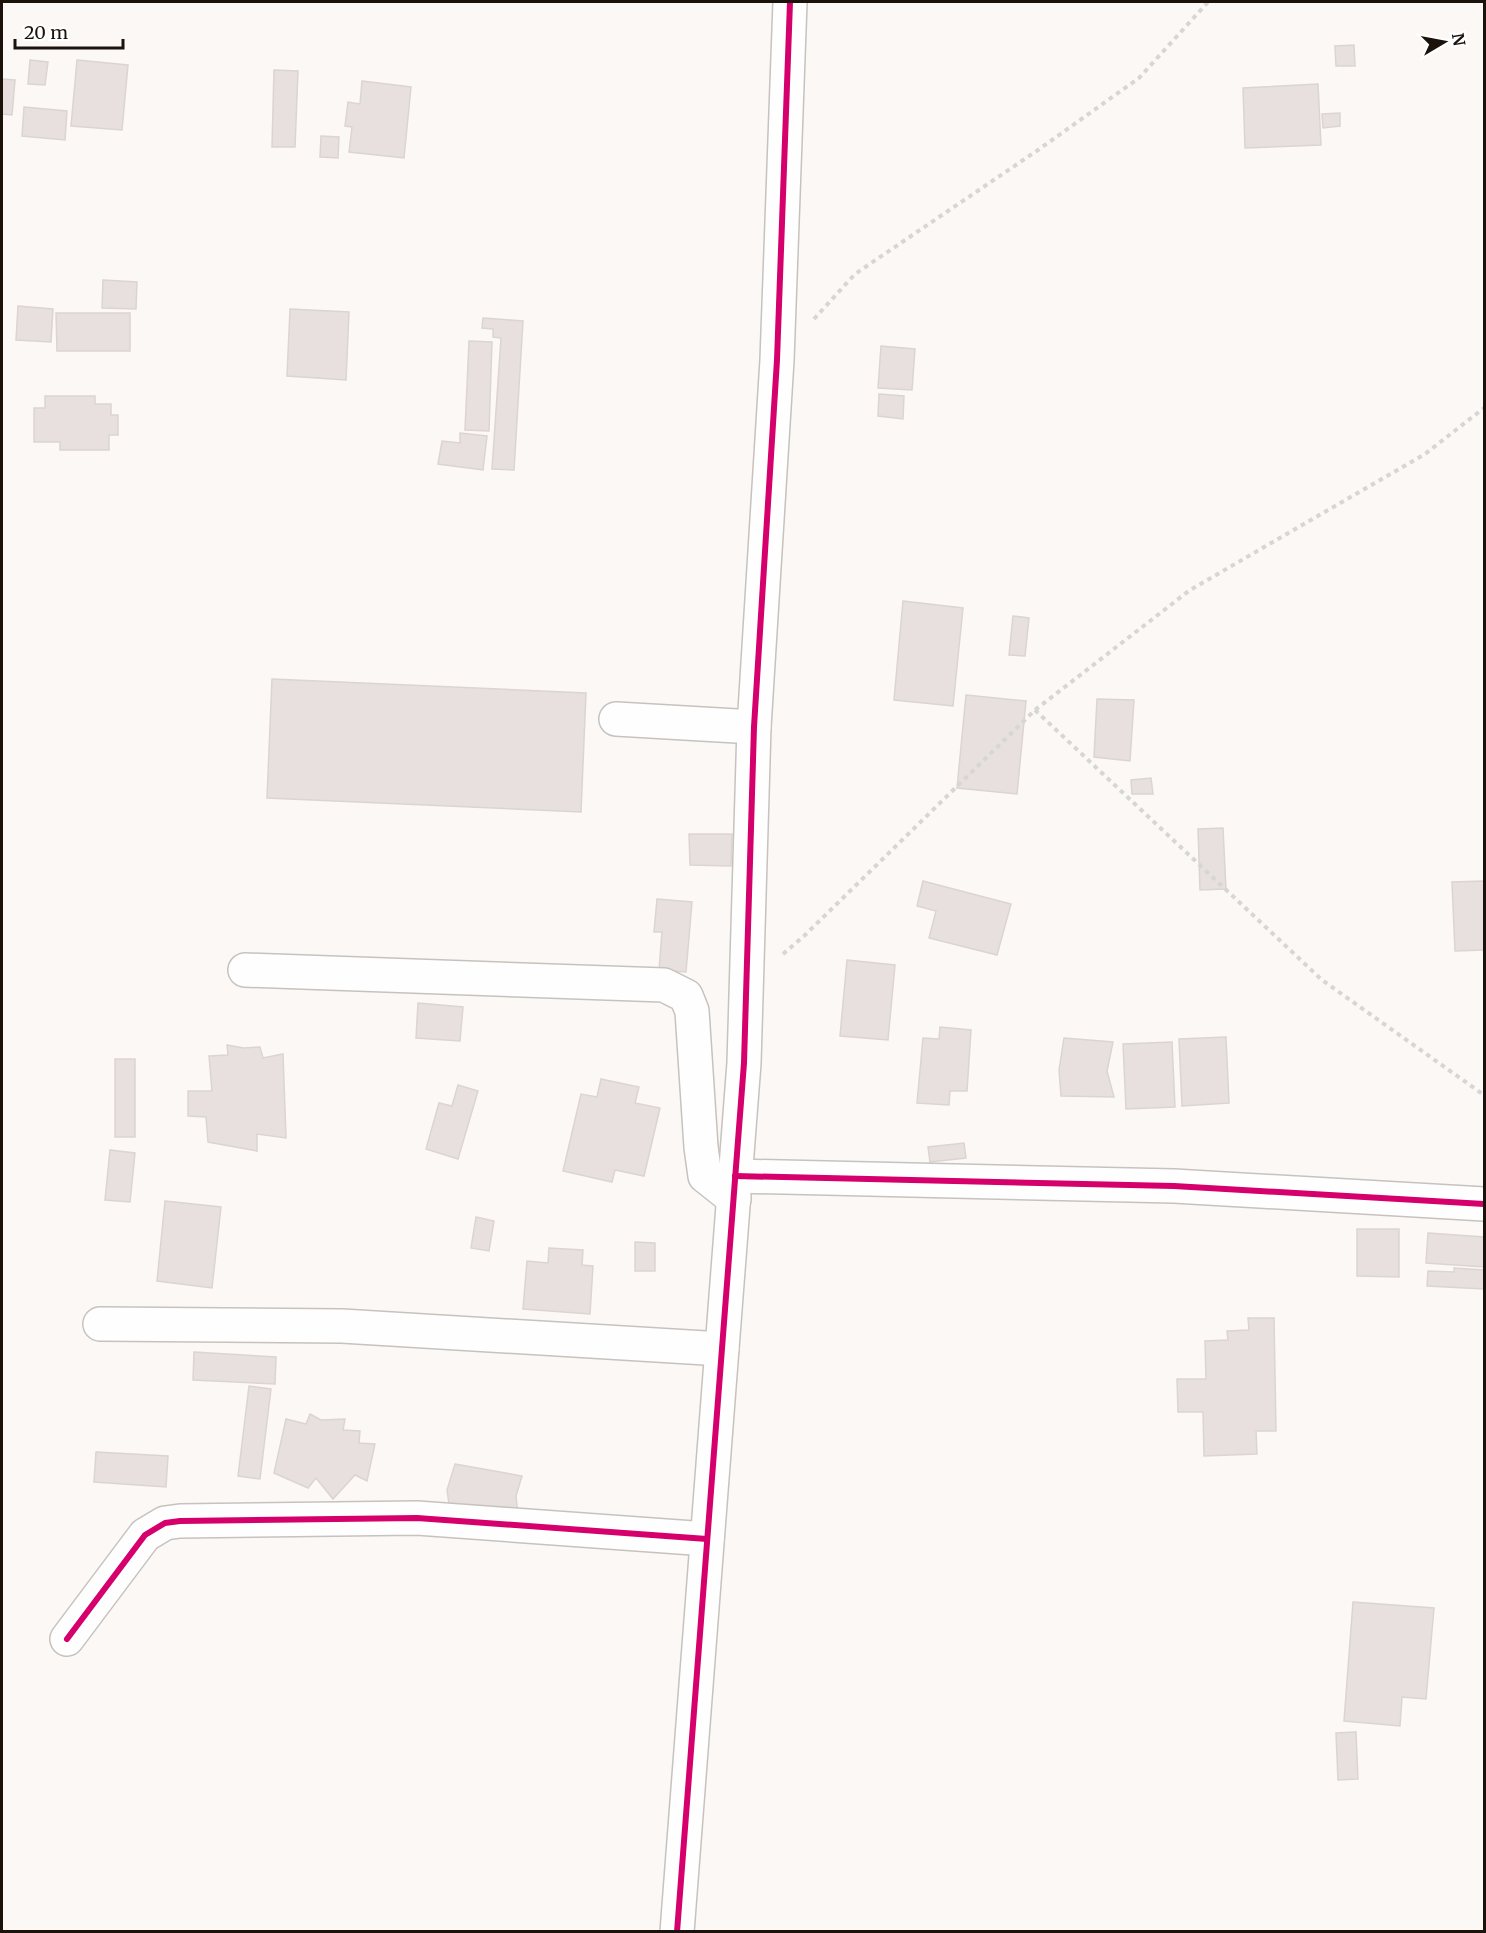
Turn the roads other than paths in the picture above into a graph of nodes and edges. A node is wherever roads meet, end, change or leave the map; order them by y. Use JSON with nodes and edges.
{"nodes":[{"id":1,"x":790,"y":2,"type":"edge"},
{"id":2,"x":616,"y":719,"type":"dead end"},
{"id":3,"x":754,"y":727,"type":"junction"},
{"id":4,"x":245,"y":970,"type":"dead end"},
{"id":5,"x":734,"y":1187,"type":"junction"},
{"id":6,"x":1485,"y":1204,"type":"edge"},
{"id":7,"x":100,"y":1324,"type":"dead end"},
{"id":8,"x":722,"y":1349,"type":"junction"},
{"id":9,"x":707,"y":1539,"type":"junction"},
{"id":10,"x":67,"y":1640,"type":"dead end"},
{"id":11,"x":677,"y":1932,"type":"edge"}],
"edges":[{"from":1,"to":3,"type":"street"},
{"from":2,"to":3,"type":"street"},
{"from":3,"to":5,"type":"street"},
{"from":4,"to":5,"type":"street"},
{"from":5,"to":6,"type":"street"},
{"from":5,"to":8,"type":"street"},
{"from":7,"to":8,"type":"street"},
{"from":8,"to":9,"type":"street"},
{"from":9,"to":10,"type":"street"},
{"from":9,"to":11,"type":"street"}]}
